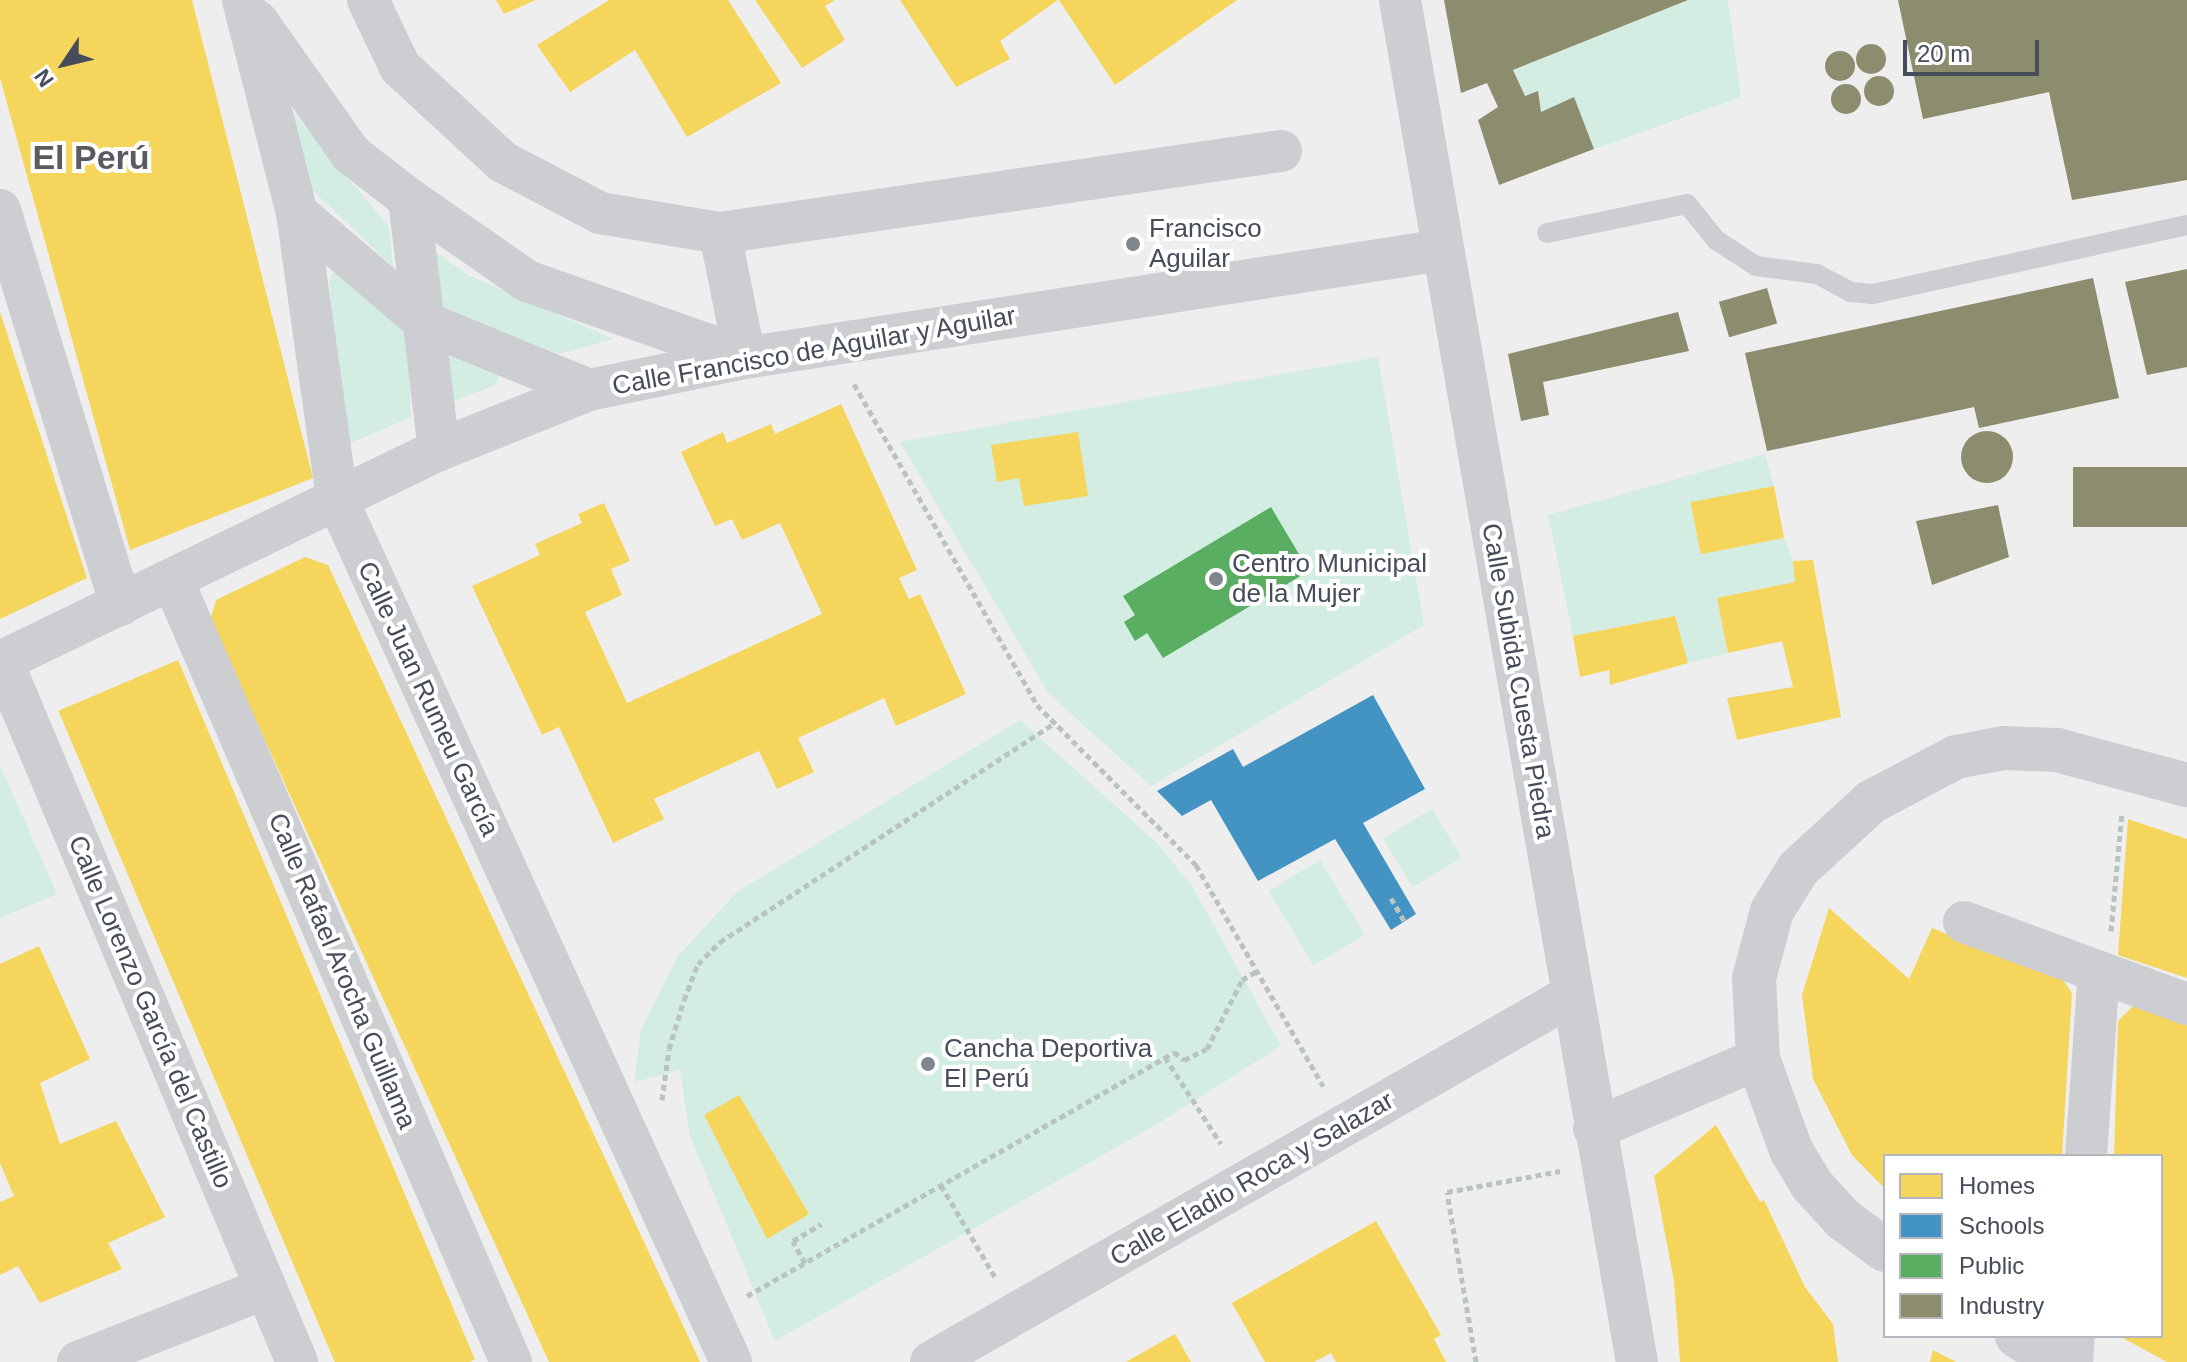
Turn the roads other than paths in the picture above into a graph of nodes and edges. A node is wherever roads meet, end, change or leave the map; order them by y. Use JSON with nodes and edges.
{"nodes":[{"id":1,"x":243,"y":0,"type":"edge"},
{"id":2,"x":368,"y":0,"type":"edge"},
{"id":3,"x":1400,"y":0,"type":"edge"},
{"id":4,"x":1281,"y":151,"type":"dead end"},
{"id":5,"x":409,"y":199,"type":"junction"},
{"id":6,"x":0,"y":210,"type":"edge"},
{"id":7,"x":297,"y":213,"type":"junction"},
{"id":8,"x":2187,"y":225,"type":"edge"},
{"id":9,"x":720,"y":233,"type":"junction"},
{"id":10,"x":1547,"y":233,"type":"dead end"},
{"id":11,"x":1443,"y":250,"type":"junction"},
{"id":12,"x":426,"y":323,"type":"junction"},
{"id":13,"x":745,"y":358,"type":"junction"},
{"id":14,"x":589,"y":390,"type":"junction"},
{"id":15,"x":439,"y":450,"type":"junction"},
{"id":16,"x":337,"y":499,"type":"junction"},
{"id":17,"x":173,"y":581,"type":"junction"},
{"id":18,"x":121,"y":605,"type":"junction"},
{"id":19,"x":1,"y":662,"type":"edge"},
{"id":20,"x":2187,"y":785,"type":"edge"},
{"id":21,"x":1964,"y":922,"type":"dead end"},
{"id":22,"x":2103,"y":974,"type":"junction"},
{"id":23,"x":1572,"y":995,"type":"junction"},
{"id":24,"x":2187,"y":1004,"type":"edge"},
{"id":25,"x":1758,"y":1059,"type":"junction"},
{"id":26,"x":1597,"y":1146,"type":"junction"},
{"id":27,"x":2086,"y":1154,"type":"edge"},
{"id":28,"x":1883,"y":1249,"type":"edge"},
{"id":29,"x":266,"y":1288,"type":"junction"},
{"id":30,"x":2020,"y":1338,"type":"edge"},
{"id":31,"x":2074,"y":1338,"type":"edge"},
{"id":32,"x":78,"y":1362,"type":"edge"},
{"id":33,"x":297,"y":1362,"type":"edge"},
{"id":34,"x":511,"y":1362,"type":"edge"},
{"id":35,"x":731,"y":1362,"type":"edge"},
{"id":36,"x":931,"y":1362,"type":"edge"},
{"id":37,"x":1637,"y":1362,"type":"edge"},
{"id":38,"x":2057,"y":1362,"type":"edge"},
{"id":39,"x":2072,"y":1362,"type":"edge"}],
"edges":[{"from":1,"to":5,"type":"street"},
{"from":1,"to":7,"type":"street","name":"Calle Juan Rumeu García"},
{"from":2,"to":9,"type":"street"},
{"from":3,"to":11,"type":"street","name":"Calle Subida Cuesta Piedra"},
{"from":4,"to":9,"type":"street"},
{"from":5,"to":12,"type":"street"},
{"from":5,"to":13,"type":"street"},
{"from":6,"to":18,"type":"street"},
{"from":7,"to":12,"type":"street"},
{"from":7,"to":16,"type":"street","name":"Calle Juan Rumeu García"},
{"from":8,"to":10,"type":"lane"},
{"from":9,"to":13,"type":"street"},
{"from":11,"to":13,"type":"street","name":"Calle Francisco de Aguilar y Aguilar"},
{"from":11,"to":23,"type":"street","name":"Calle Subida Cuesta Piedra"},
{"from":12,"to":14,"type":"street"},
{"from":12,"to":15,"type":"street"},
{"from":13,"to":14,"type":"street","name":"Calle Francisco de Aguilar y Aguilar"},
{"from":14,"to":15,"type":"street","name":"Calle Francisco de Aguilar y Aguilar"},
{"from":15,"to":16,"type":"street","name":"Calle Francisco de Aguilar y Aguilar"},
{"from":16,"to":17,"type":"street","name":"Calle Francisco de Aguilar y Aguilar"},
{"from":16,"to":35,"type":"street","name":"Calle Juan Rumeu García"},
{"from":17,"to":18,"type":"street","name":"Calle Francisco de Aguilar y Aguilar"},
{"from":17,"to":34,"type":"street","name":"Calle Rafael Arocha Guillama"},
{"from":18,"to":19,"type":"street","name":"Calle Francisco de Aguilar y Aguilar"},
{"from":19,"to":29,"type":"street","name":"Calle Lorenzo García del Castillo"},
{"from":20,"to":25,"type":"main road"},
{"from":21,"to":22,"type":"street"},
{"from":22,"to":24,"type":"street"},
{"from":22,"to":27,"type":"street"},
{"from":23,"to":26,"type":"street","name":"Calle Subida Cuesta Piedra"},
{"from":23,"to":36,"type":"street","name":"Calle Eladio Roca y Salazar"},
{"from":25,"to":26,"type":"street"},
{"from":25,"to":28,"type":"main road"},
{"from":26,"to":37,"type":"street","name":"Calle Subida Cuesta Piedra"},
{"from":29,"to":32,"type":"street"},
{"from":29,"to":33,"type":"street","name":"Calle Lorenzo García del Castillo"},
{"from":30,"to":38,"type":"main road"},
{"from":31,"to":39,"type":"street"}]}
